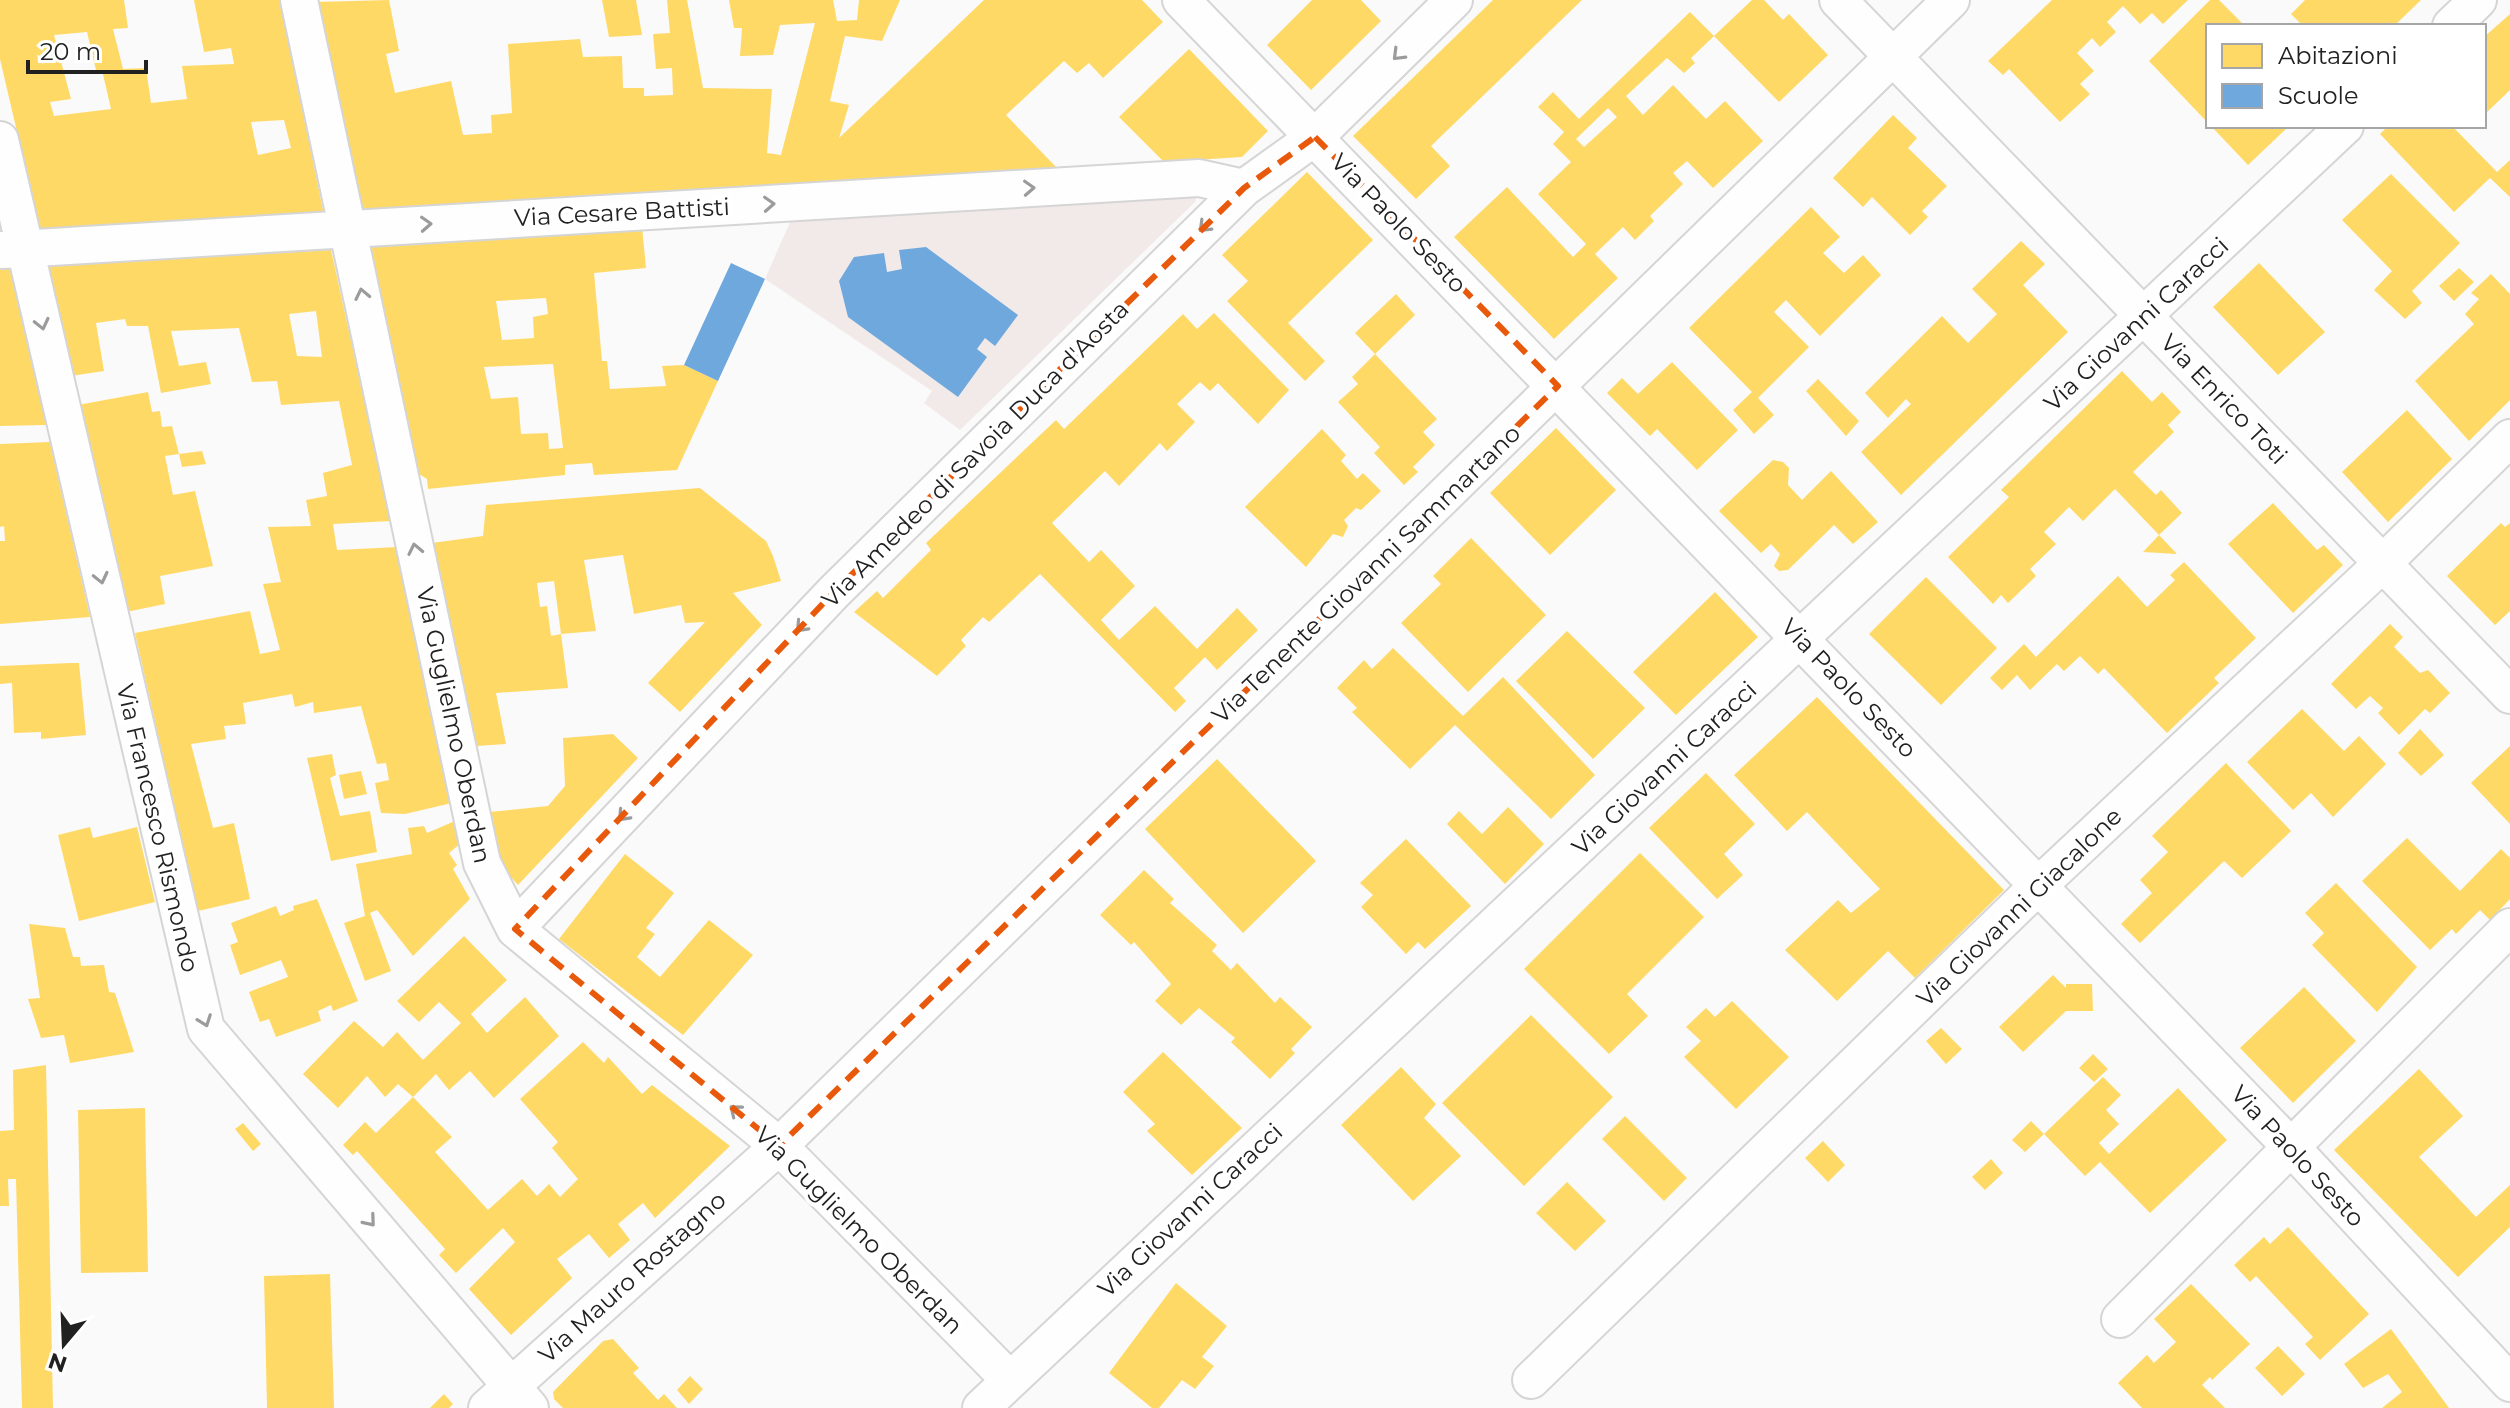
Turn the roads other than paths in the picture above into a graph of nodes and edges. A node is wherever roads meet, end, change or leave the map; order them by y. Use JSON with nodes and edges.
{"nodes":[{"id":1,"x":299,"y":0,"type":"edge"},
{"id":2,"x":1181,"y":0,"type":"edge"},
{"id":3,"x":1454,"y":0,"type":"edge"},
{"id":4,"x":1838,"y":0,"type":"edge"},
{"id":5,"x":1951,"y":0,"type":"edge"},
{"id":6,"x":2478,"y":0,"type":"edge"},
{"id":7,"x":2453,"y":24,"type":"edge"},
{"id":8,"x":1893,"y":57,"type":"junction"},
{"id":9,"x":2343,"y":128,"type":"edge"},
{"id":10,"x":1315,"y":137,"type":"junction"},
{"id":11,"x":0,"y":140,"type":"edge"},
{"id":12,"x":1244,"y":188,"type":"junction"},
{"id":13,"x":348,"y":228,"type":"junction"},
{"id":14,"x":12,"y":249,"type":"edge"},
{"id":15,"x":2144,"y":316,"type":"junction"},
{"id":16,"x":1558,"y":386,"type":"junction"},
{"id":17,"x":2510,"y":438,"type":"edge"},
{"id":18,"x":2383,"y":563,"type":"junction"},
{"id":19,"x":1802,"y":639,"type":"junction"},
{"id":20,"x":2510,"y":695,"type":"edge"},
{"id":21,"x":2039,"y":885,"type":"junction"},
{"id":22,"x":2510,"y":927,"type":"edge"},
{"id":23,"x":515,"y":929,"type":"junction"},
{"id":24,"x":779,"y":1146,"type":"junction"},
{"id":25,"x":2290,"y":1146,"type":"junction"},
{"id":26,"x":2120,"y":1319,"type":"dead end"},
{"id":27,"x":1010,"y":1380,"type":"junction"},
{"id":28,"x":1531,"y":1380,"type":"dead end"},
{"id":29,"x":2510,"y":1383,"type":"edge"},
{"id":30,"x":509,"y":1401,"type":"edge"},
{"id":31,"x":981,"y":1408,"type":"edge"}],
"edges":[{"from":1,"to":13,"type":"street","name":"Via Guglielmo Oberdan"},
{"from":2,"to":10,"type":"street","name":"Via Paolo Sesto"},
{"from":3,"to":10,"type":"street","name":"Via Amedeo di Savoia Duca d'Aosta","one_way":true},
{"from":4,"to":8,"type":"street","name":"Via Enrico Toti"},
{"from":5,"to":8,"type":"street","name":"Via Tenente Giovanni Sammartano"},
{"from":6,"to":7,"type":"street"},
{"from":8,"to":15,"type":"street","name":"Via Enrico Toti"},
{"from":8,"to":16,"type":"street","name":"Via Tenente Giovanni Sammartano"},
{"from":9,"to":15,"type":"street","name":"Via Giovanni Caracci"},
{"from":10,"to":12,"type":"street","name":"Via Amedeo di Savoia Duca d'Aosta"},
{"from":10,"to":16,"type":"street","name":"Via Paolo Sesto"},
{"from":11,"to":14,"type":"street","name":"Via Francesco Rismondo"},
{"from":13,"to":12,"type":"street","name":"Via Cesare Battisti","one_way":true},
{"from":12,"to":23,"type":"street","name":"Via Amedeo di Savoia Duca d'Aosta","one_way":true},
{"from":13,"to":14,"type":"street","name":"Via Cesare Battisti"},
{"from":23,"to":13,"type":"street","name":"Via Guglielmo Oberdan","one_way":true},
{"from":14,"to":30,"type":"street","name":"Via Francesco Rismondo","one_way":true},
{"from":15,"to":18,"type":"street","name":"Via Enrico Toti"},
{"from":15,"to":19,"type":"street","name":"Via Giovanni Caracci"},
{"from":16,"to":19,"type":"street","name":"Via Paolo Sesto"},
{"from":16,"to":24,"type":"street","name":"Via Tenente Giovanni Sammartano"},
{"from":17,"to":18,"type":"street","name":"Via Giovanni Giacalone"},
{"from":18,"to":20,"type":"street","name":"Via Enrico Toti"},
{"from":18,"to":21,"type":"street","name":"Via Giovanni Giacalone"},
{"from":19,"to":21,"type":"street","name":"Via Paolo Sesto"},
{"from":19,"to":27,"type":"street","name":"Via Giovanni Caracci"},
{"from":21,"to":25,"type":"street","name":"Via Paolo Sesto"},
{"from":21,"to":28,"type":"street","name":"Via Giovanni Giacalone"},
{"from":22,"to":25,"type":"street"},
{"from":24,"to":23,"type":"street","name":"Via Guglielmo Oberdan","one_way":true},
{"from":24,"to":27,"type":"street","name":"Via Guglielmo Oberdan"},
{"from":24,"to":30,"type":"street","name":"Via Mauro Rostagno"},
{"from":25,"to":26,"type":"street"},
{"from":25,"to":29,"type":"street","name":"Via Paolo Sesto"},
{"from":27,"to":31,"type":"street","name":"Via Giovanni Caracci"}]}
